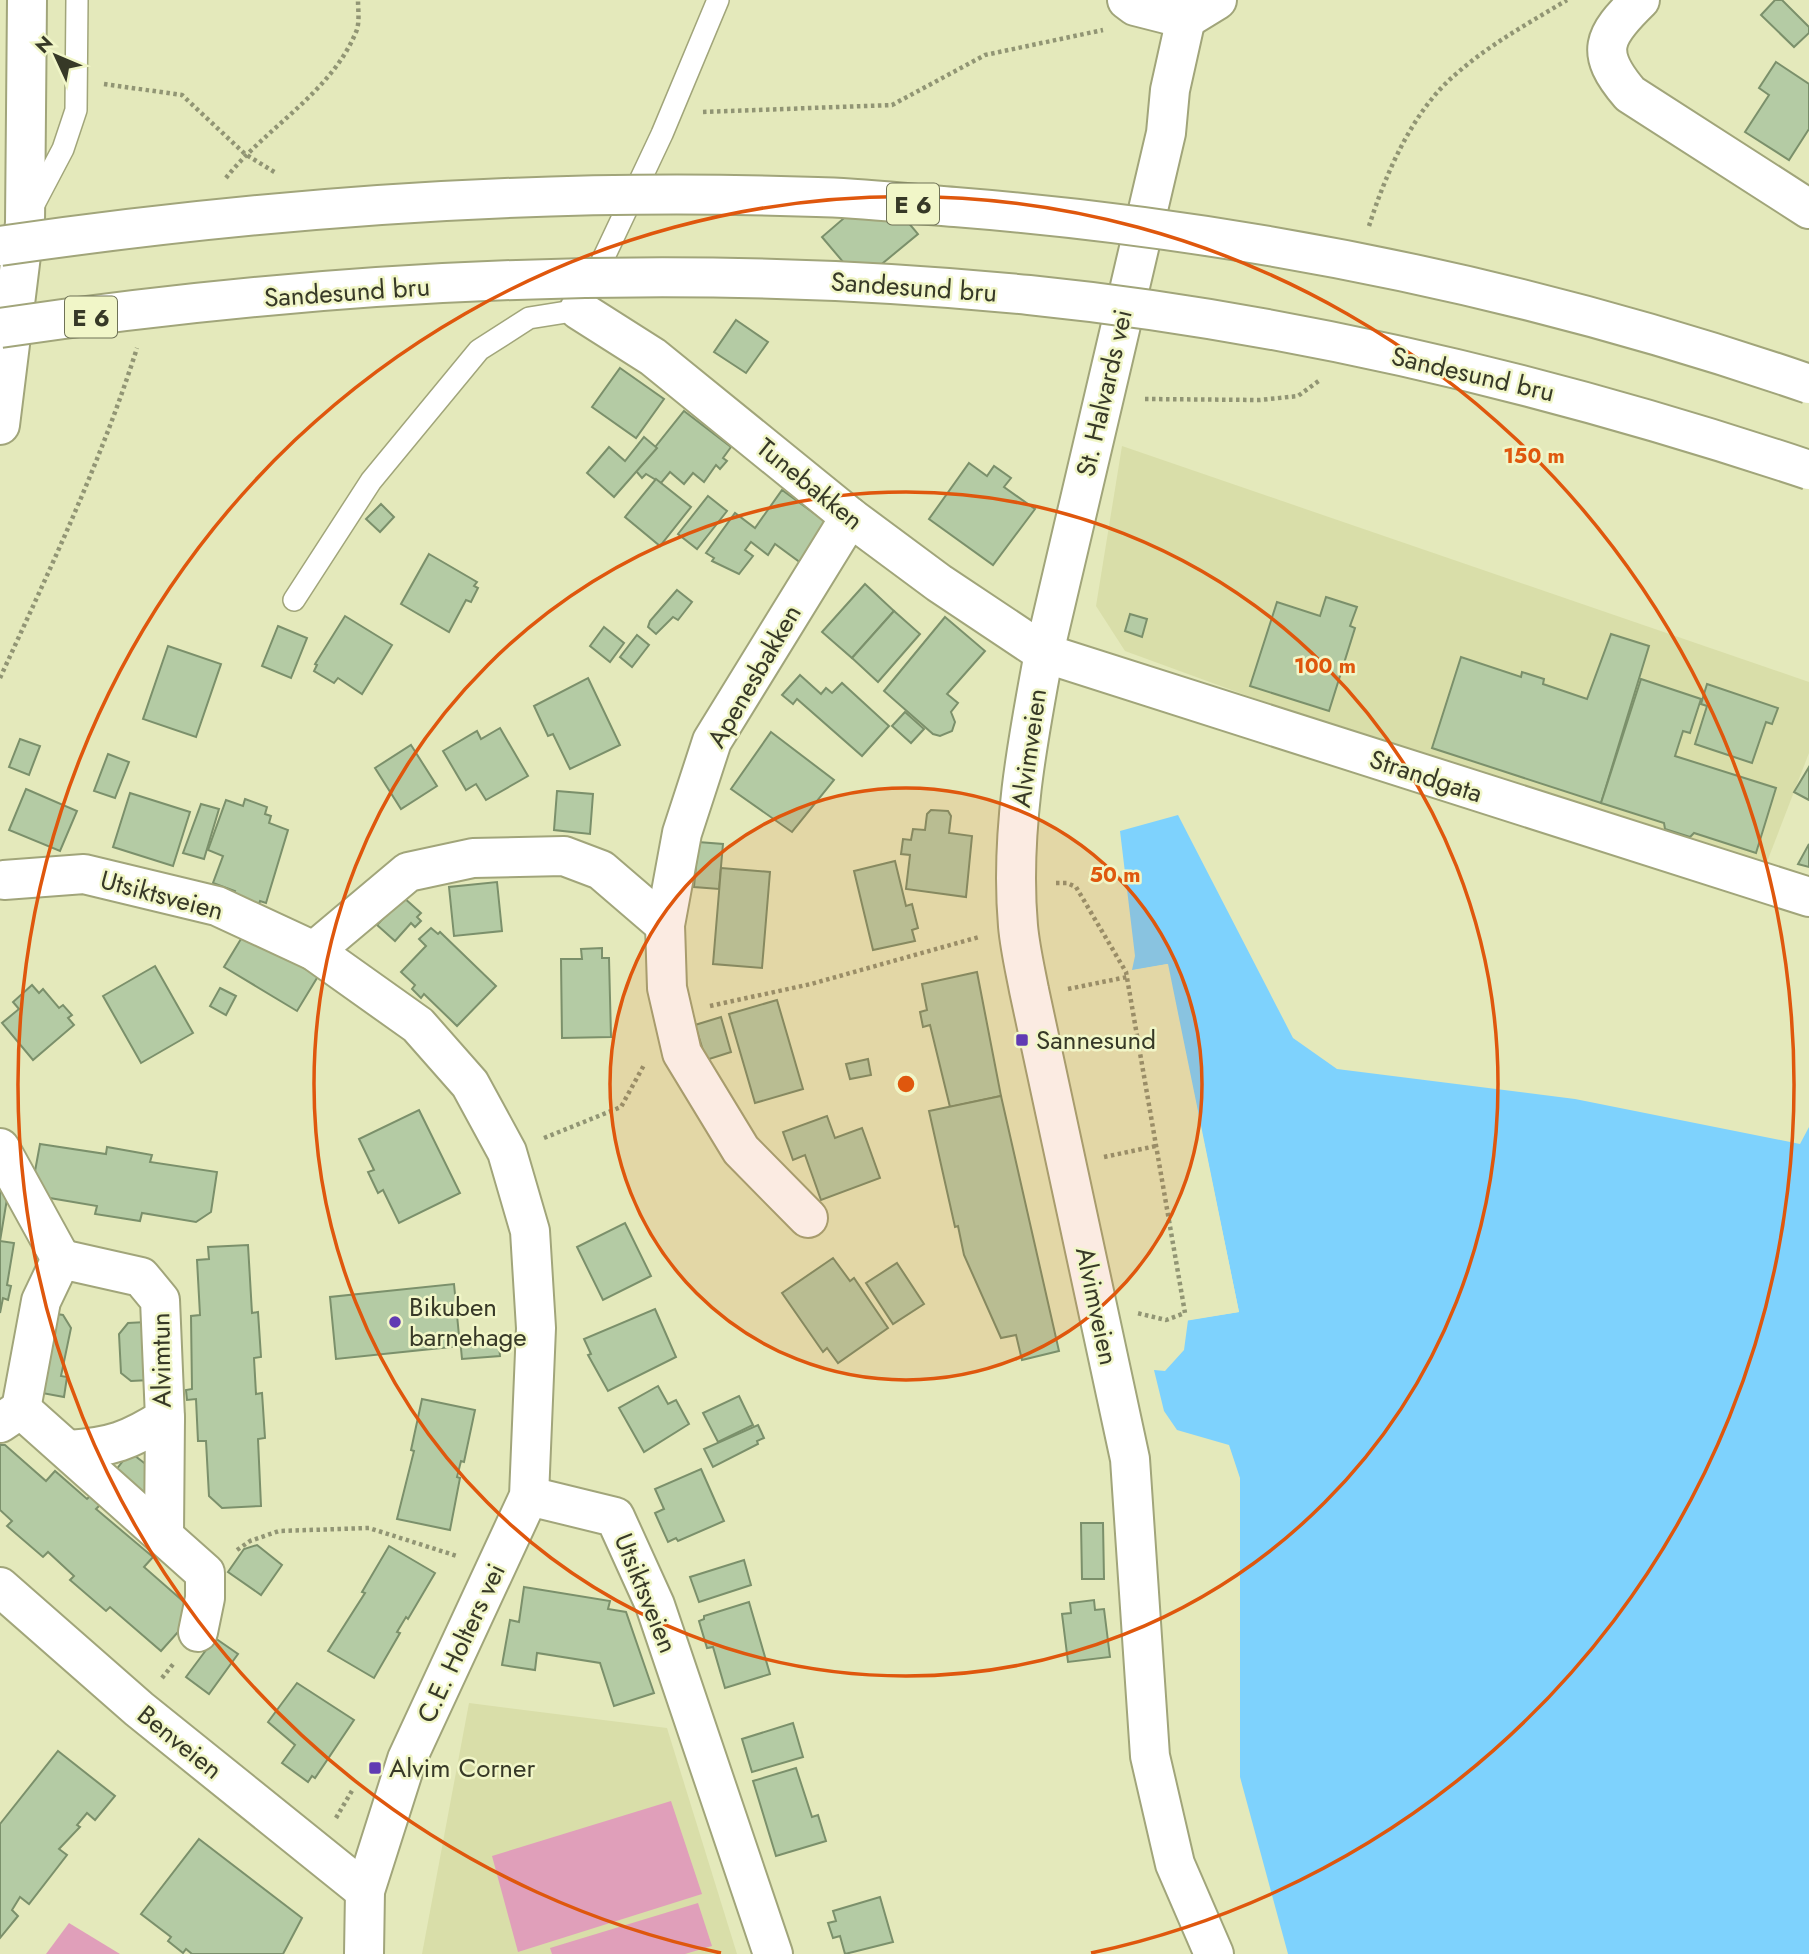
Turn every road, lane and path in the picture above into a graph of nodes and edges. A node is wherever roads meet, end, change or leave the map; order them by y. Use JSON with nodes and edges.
{"nodes":[{"id":1,"x":27,"y":0,"type":"edge"},
{"id":2,"x":77,"y":0,"type":"edge"},
{"id":3,"x":718,"y":0,"type":"edge"},
{"id":4,"x":1640,"y":0,"type":"edge"},
{"id":5,"x":1203,"y":5,"type":"edge"},
{"id":6,"x":1121,"y":14,"type":"edge"},
{"id":7,"x":95,"y":82,"type":"dead end"},
{"id":8,"x":671,"y":113,"type":"junction"},
{"id":9,"x":245,"y":154,"type":"dead end"},
{"id":10,"x":1809,"y":209,"type":"edge"},
{"id":11,"x":12,"y":234,"type":"edge"},
{"id":12,"x":579,"y":310,"type":"junction"},
{"id":13,"x":0,"y":328,"type":"edge"},
{"id":14,"x":1809,"y":384,"type":"edge"},
{"id":15,"x":0,"y":425,"type":"edge"},
{"id":16,"x":1809,"y":470,"type":"edge"},
{"id":17,"x":850,"y":517,"type":"junction"},
{"id":18,"x":295,"y":600,"type":"dead end"},
{"id":19,"x":1044,"y":653,"type":"junction"},
{"id":20,"x":1045,"y":883,"type":"dead end"},
{"id":21,"x":2,"y":888,"type":"edge"},
{"id":22,"x":1809,"y":897,"type":"edge"},
{"id":23,"x":665,"y":925,"type":"junction"},
{"id":24,"x":946,"y":946,"type":"dead end"},
{"id":25,"x":314,"y":951,"type":"junction"},
{"id":26,"x":1127,"y":977,"type":"junction"},
{"id":27,"x":811,"y":984,"type":"dead end"},
{"id":28,"x":1060,"y":991,"type":"dead end"},
{"id":29,"x":621,"y":1107,"type":"dead end"},
{"id":30,"x":1156,"y":1146,"type":"junction"},
{"id":31,"x":0,"y":1148,"type":"edge"},
{"id":32,"x":507,"y":1152,"type":"junction"},
{"id":33,"x":1093,"y":1159,"type":"dead end"},
{"id":34,"x":808,"y":1218,"type":"dead end"},
{"id":35,"x":61,"y":1259,"type":"junction"},
{"id":36,"x":1132,"y":1314,"type":"dead end"},
{"id":37,"x":11,"y":1416,"type":"edge"},
{"id":38,"x":165,"y":1418,"type":"junction"},
{"id":39,"x":69,"y":1450,"type":"junction"},
{"id":40,"x":529,"y":1496,"type":"junction"},
{"id":41,"x":164,"y":1534,"type":"junction"},
{"id":42,"x":495,"y":1568,"type":"junction"},
{"id":43,"x":205,"y":1573,"type":"junction"},
{"id":44,"x":0,"y":1587,"type":"edge"},
{"id":45,"x":198,"y":1632,"type":"joint"},
{"id":46,"x":139,"y":1709,"type":"junction"},
{"id":47,"x":365,"y":1891,"type":"junction"},
{"id":48,"x":364,"y":1954,"type":"edge"},
{"id":49,"x":773,"y":1954,"type":"edge"},
{"id":50,"x":1214,"y":1954,"type":"edge"}],
"edges":[{"from":1,"to":11,"type":"main road"},
{"from":2,"to":11,"type":"lane"},
{"from":3,"to":8,"type":"lane"},
{"from":4,"to":10,"type":"main road"},
{"from":5,"to":6,"type":"main road"},
{"from":5,"to":19,"type":"main road","name":"St. Halvards vei"},
{"from":6,"to":8,"type":"path"},
{"from":7,"to":9,"type":"path"},
{"from":8,"to":12,"type":"lane"},
{"from":11,"to":14,"type":"main road","number":"E 6","bridge":true},
{"from":11,"to":15,"type":"main road"},
{"from":12,"to":17,"type":"main road","name":"Tunebakken"},
{"from":12,"to":18,"type":"lane"},
{"from":13,"to":16,"type":"main road","name":"Sandesund bru","number":"E 6","bridge":true},
{"from":17,"to":19,"type":"main road","name":"Tunebakken"},
{"from":17,"to":23,"type":"main road","name":"Apenesbakken"},
{"from":19,"to":22,"type":"main road","name":"Strandgata"},
{"from":19,"to":50,"type":"main road","name":"Alvimveien"},
{"from":20,"to":26,"type":"path"},
{"from":21,"to":25,"type":"main road","name":"Utsiktsveien"},
{"from":23,"to":25,"type":"main road"},
{"from":23,"to":34,"type":"main road","name":"Apenesbakken"},
{"from":24,"to":27,"type":"path"},
{"from":25,"to":32,"type":"main road","name":"Utsiktsveien"},
{"from":26,"to":28,"type":"path"},
{"from":26,"to":30,"type":"path"},
{"from":29,"to":32,"type":"path"},
{"from":30,"to":33,"type":"path"},
{"from":30,"to":36,"type":"path"},
{"from":31,"to":35,"type":"main road"},
{"from":32,"to":40,"type":"main road","name":"Utsiktsveien"},
{"from":35,"to":37,"type":"main road"},
{"from":35,"to":38,"type":"main road","name":"Alvimtun"},
{"from":37,"to":39,"type":"main road"},
{"from":38,"to":39,"type":"main road","name":"Alvimtun"},
{"from":38,"to":41,"type":"main road"},
{"from":39,"to":41,"type":"main road"},
{"from":40,"to":42,"type":"main road","name":"C.E. Holters vei"},
{"from":40,"to":49,"type":"main road","name":"Utsiktsveien"},
{"from":41,"to":43,"type":"main road"},
{"from":42,"to":43,"type":"path"},
{"from":42,"to":47,"type":"main road","name":"C.E. Holters vei"},
{"from":43,"to":45,"type":"main road"},
{"from":44,"to":46,"type":"main road","name":"Benveien"},
{"from":45,"to":46,"type":"path"},
{"from":46,"to":47,"type":"main road","name":"Benveien"},
{"from":47,"to":48,"type":"main road","name":"C.E. Holters vei"}]}
